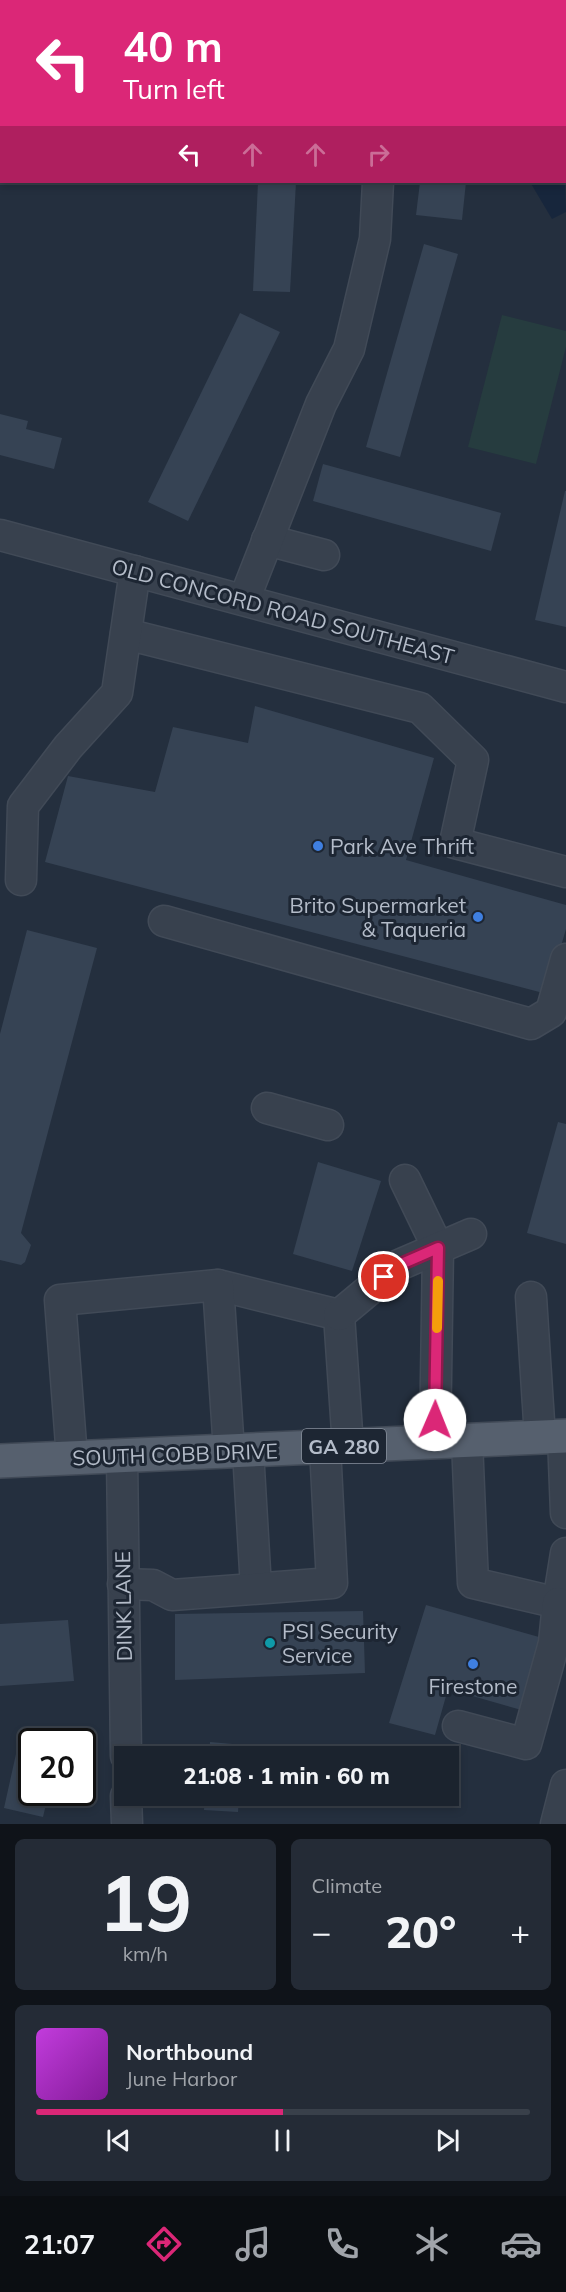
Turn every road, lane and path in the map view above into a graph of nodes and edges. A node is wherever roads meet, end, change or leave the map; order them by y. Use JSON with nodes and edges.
{"nodes":[{"id":1,"x":378,"y":183,"type":"edge"},
{"id":2,"x":0,"y":536,"type":"edge"},
{"id":3,"x":267,"y":540,"type":"junction"},
{"id":4,"x":324,"y":555,"type":"dead end"},
{"id":5,"x":135,"y":572,"type":"junction"},
{"id":6,"x":244,"y":600,"type":"junction"},
{"id":7,"x":126,"y":634,"type":"junction"},
{"id":8,"x":566,"y":687,"type":"edge"},
{"id":9,"x":566,"y":872,"type":"edge"},
{"id":10,"x":21,"y":880,"type":"dead end"},
{"id":11,"x":164,"y":921,"type":"dead end"},
{"id":12,"x":566,"y":959,"type":"edge"},
{"id":13,"x":267,"y":1108,"type":"dead end"},
{"id":14,"x":328,"y":1125,"type":"dead end"},
{"id":15,"x":405,"y":1180,"type":"dead end"},
{"id":16,"x":471,"y":1234,"type":"dead end"},
{"id":17,"x":438,"y":1248,"type":"junction"},
{"id":18,"x":218,"y":1285,"type":"junction"},
{"id":19,"x":531,"y":1297,"type":"dead end"},
{"id":20,"x":339,"y":1315,"type":"junction"},
{"id":21,"x":556,"y":1437,"type":"edge"},
{"id":22,"x":467,"y":1441,"type":"junction"},
{"id":23,"x":435,"y":1442,"type":"junction"},
{"id":24,"x":337,"y":1447,"type":"junction"},
{"id":25,"x":238,"y":1451,"type":"junction"},
{"id":26,"x":122,"y":1456,"type":"junction"},
{"id":27,"x":72,"y":1458,"type":"junction"},
{"id":28,"x":0,"y":1461,"type":"edge"},
{"id":29,"x":566,"y":1513,"type":"edge"},
{"id":30,"x":566,"y":1553,"type":"edge"},
{"id":31,"x":123,"y":1584,"type":"junction"},
{"id":32,"x":256,"y":1588,"type":"junction"},
{"id":33,"x":558,"y":1603,"type":"junction"},
{"id":34,"x":458,"y":1726,"type":"dead end"},
{"id":35,"x":126,"y":1746,"type":"edge"},
{"id":36,"x":566,"y":1785,"type":"edge"},
{"id":37,"x":126,"y":1806,"type":"edge"},
{"id":38,"x":127,"y":1824,"type":"edge"},
{"id":39,"x":556,"y":1824,"type":"edge"}],
"edges":[{"from":1,"to":3,"type":"street"},
{"from":2,"to":5,"type":"street","name":"OLD CONCORD ROAD SOUTHEAST"},
{"from":3,"to":4,"type":"street"},
{"from":3,"to":6,"type":"street"},
{"from":5,"to":6,"type":"street","name":"OLD CONCORD ROAD SOUTHEAST"},
{"from":5,"to":7,"type":"street"},
{"from":6,"to":8,"type":"street","name":"OLD CONCORD ROAD SOUTHEAST"},
{"from":7,"to":9,"type":"street"},
{"from":7,"to":10,"type":"street"},
{"from":11,"to":12,"type":"street"},
{"from":13,"to":14,"type":"street"},
{"from":15,"to":17,"type":"street"},
{"from":16,"to":17,"type":"street"},
{"from":17,"to":20,"type":"street"},
{"from":17,"to":23,"type":"street"},
{"from":18,"to":20,"type":"street"},
{"from":18,"to":25,"type":"street"},
{"from":18,"to":27,"type":"street"},
{"from":19,"to":21,"type":"street"},
{"from":20,"to":24,"type":"street"},
{"from":21,"to":22,"type":"main road","name":"SOUTH COBB DRIVE","number":"GA 280"},
{"from":21,"to":29,"type":"street"},
{"from":22,"to":23,"type":"main road","name":"SOUTH COBB DRIVE","number":"GA 280"},
{"from":22,"to":33,"type":"street"},
{"from":23,"to":24,"type":"main road","name":"SOUTH COBB DRIVE","number":"GA 280"},
{"from":24,"to":25,"type":"main road","name":"SOUTH COBB DRIVE","number":"GA 280"},
{"from":24,"to":32,"type":"street"},
{"from":25,"to":26,"type":"main road","name":"SOUTH COBB DRIVE","number":"GA 280"},
{"from":25,"to":32,"type":"street"},
{"from":26,"to":27,"type":"main road","name":"SOUTH COBB DRIVE","number":"GA 280"},
{"from":26,"to":31,"type":"street","name":"DINK LANE"},
{"from":27,"to":28,"type":"main road","name":"SOUTH COBB DRIVE","number":"GA 280"},
{"from":30,"to":33,"type":"street"},
{"from":31,"to":32,"type":"street"},
{"from":31,"to":35,"type":"street","name":"DINK LANE"},
{"from":33,"to":34,"type":"street"},
{"from":36,"to":39,"type":"street"},
{"from":37,"to":38,"type":"street"}]}
